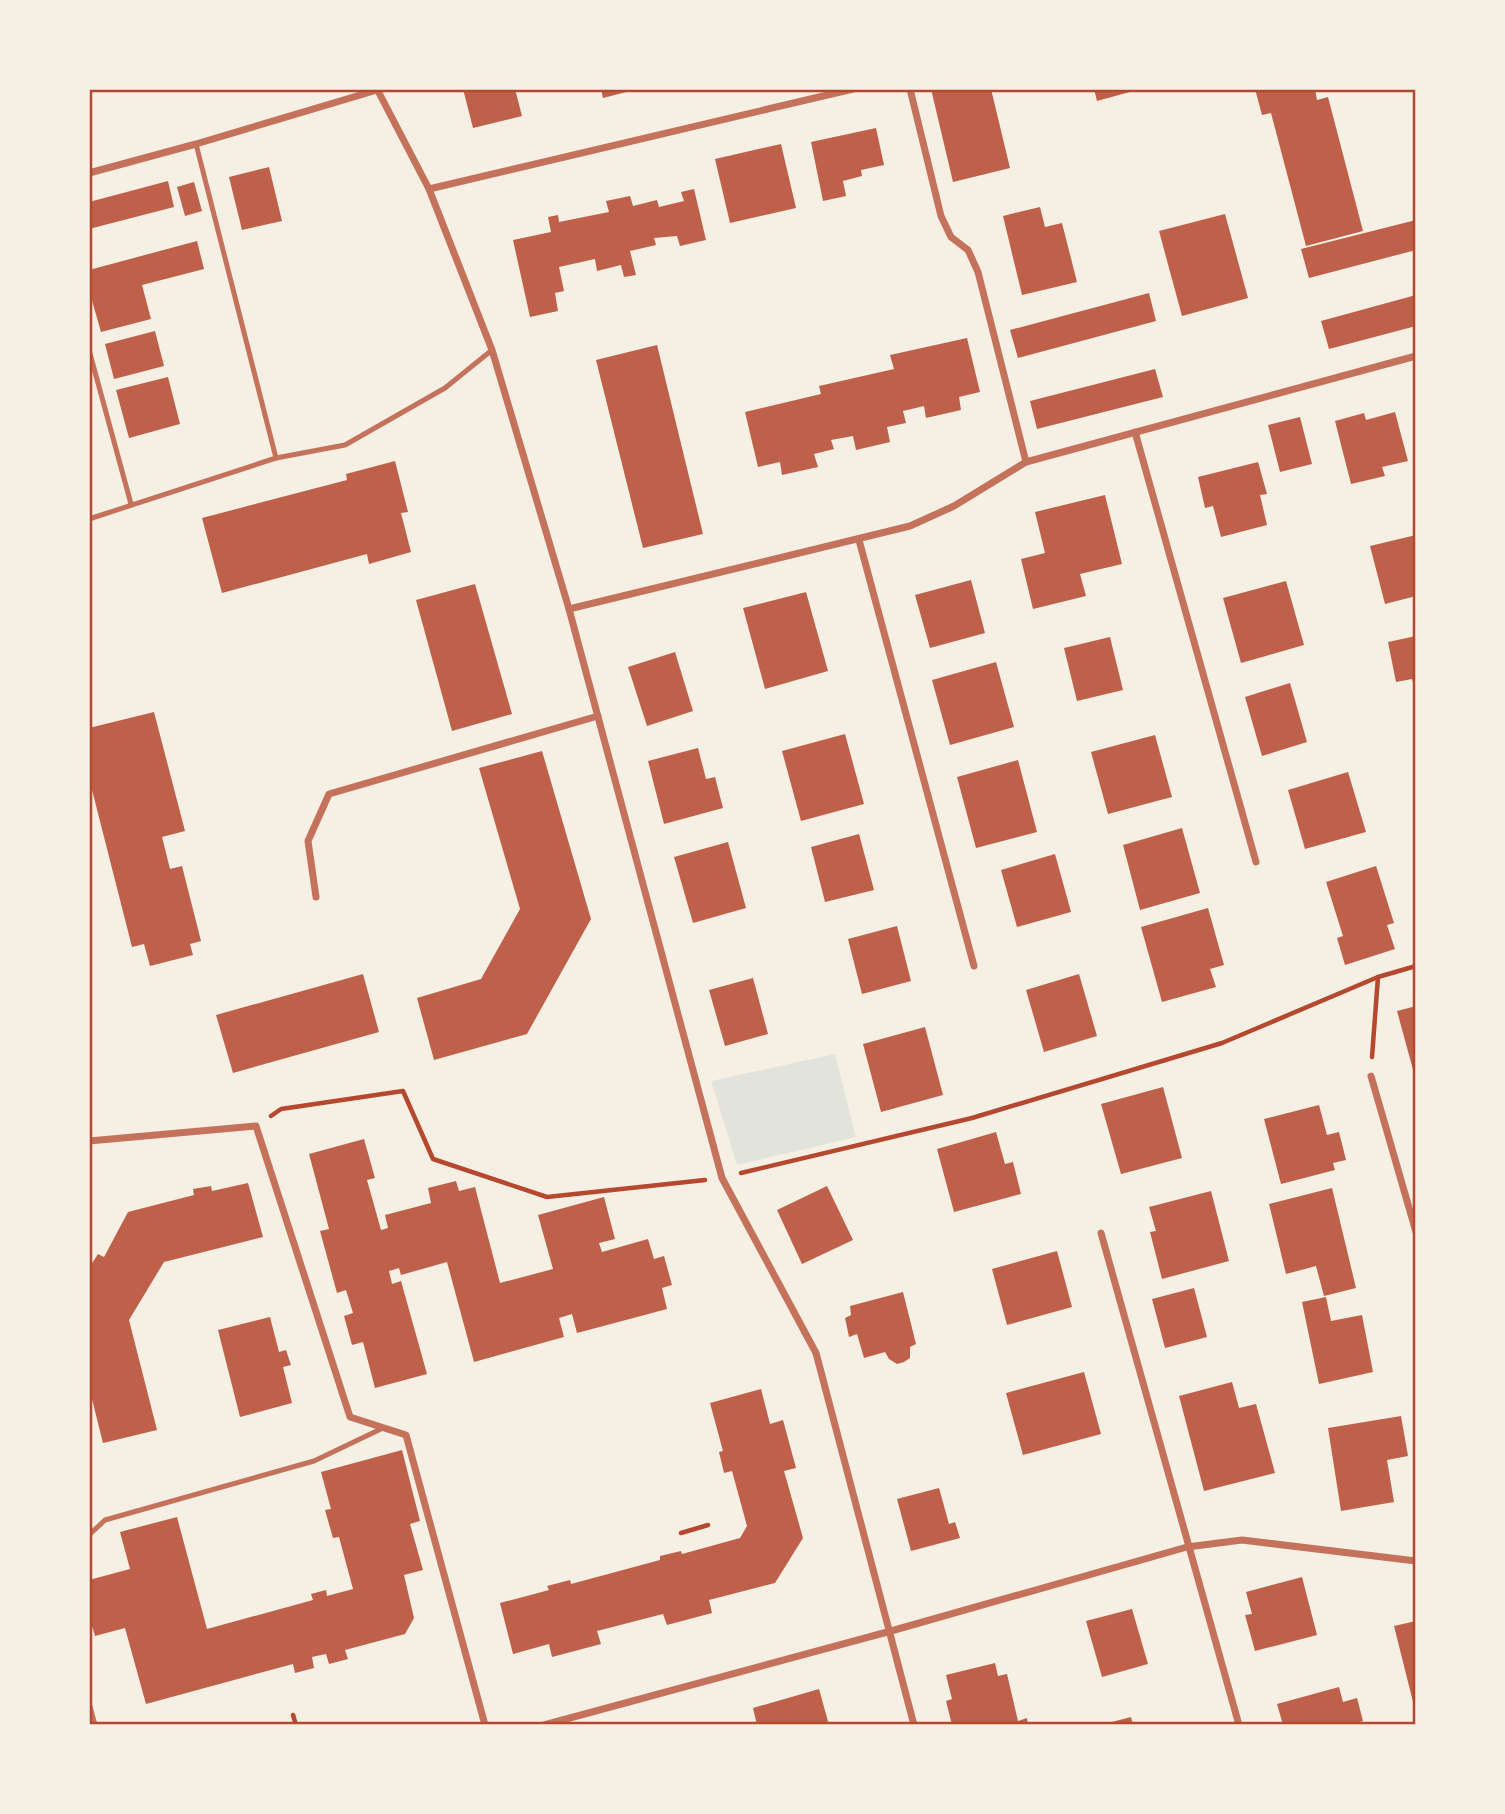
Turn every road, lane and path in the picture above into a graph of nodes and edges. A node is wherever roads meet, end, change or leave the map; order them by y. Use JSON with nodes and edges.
{"nodes":[{"id":1,"x":377,"y":89,"type":"edge"},
{"id":2,"x":853,"y":89,"type":"edge"},
{"id":3,"x":909,"y":89,"type":"edge"},
{"id":4,"x":196,"y":144,"type":"junction"},
{"id":5,"x":89,"y":173,"type":"edge"},
{"id":6,"x":429,"y":189,"type":"junction"},
{"id":7,"x":89,"y":350,"type":"edge"},
{"id":8,"x":492,"y":350,"type":"junction"},
{"id":9,"x":1416,"y":356,"type":"edge"},
{"id":10,"x":1135,"y":432,"type":"junction"},
{"id":11,"x":276,"y":458,"type":"junction"},
{"id":12,"x":1026,"y":462,"type":"junction"},
{"id":13,"x":131,"y":504,"type":"junction"},
{"id":14,"x":89,"y":519,"type":"edge"},
{"id":15,"x":859,"y":540,"type":"junction"},
{"id":16,"x":569,"y":609,"type":"junction"},
{"id":17,"x":598,"y":716,"type":"junction"},
{"id":18,"x":1256,"y":862,"type":"dead end"},
{"id":19,"x":316,"y":897,"type":"dead end"},
{"id":20,"x":974,"y":966,"type":"dead end"},
{"id":21,"x":1416,"y":966,"type":"edge"},
{"id":22,"x":1378,"y":977,"type":"junction"},
{"id":23,"x":1371,"y":1076,"type":"joint"},
{"id":24,"x":256,"y":1126,"type":"junction"},
{"id":25,"x":89,"y":1141,"type":"edge"},
{"id":26,"x":722,"y":1178,"type":"junction"},
{"id":27,"x":1101,"y":1233,"type":"dead end"},
{"id":28,"x":1416,"y":1233,"type":"edge"},
{"id":29,"x":383,"y":1427,"type":"junction"},
{"id":30,"x":708,"y":1525,"type":"dead end"},
{"id":31,"x":681,"y":1533,"type":"dead end"},
{"id":32,"x":89,"y":1535,"type":"edge"},
{"id":33,"x":1187,"y":1547,"type":"junction"},
{"id":34,"x":1416,"y":1561,"type":"edge"},
{"id":35,"x":891,"y":1631,"type":"junction"},
{"id":36,"x":89,"y":1703,"type":"edge"},
{"id":37,"x":293,"y":1715,"type":"dead end"},
{"id":38,"x":94,"y":1725,"type":"edge"},
{"id":39,"x":296,"y":1725,"type":"edge"},
{"id":40,"x":485,"y":1725,"type":"edge"},
{"id":41,"x":546,"y":1725,"type":"edge"},
{"id":42,"x":914,"y":1725,"type":"edge"},
{"id":43,"x":1239,"y":1725,"type":"edge"}],
"edges":[{"from":1,"to":4,"type":"street"},
{"from":1,"to":6,"type":"street"},
{"from":2,"to":6,"type":"street"},
{"from":3,"to":12,"type":"street"},
{"from":4,"to":5,"type":"street"},
{"from":4,"to":11,"type":"lane"},
{"from":6,"to":8,"type":"street"},
{"from":7,"to":13,"type":"lane"},
{"from":8,"to":11,"type":"lane"},
{"from":8,"to":16,"type":"street"},
{"from":9,"to":10,"type":"street"},
{"from":10,"to":12,"type":"street"},
{"from":10,"to":18,"type":"street"},
{"from":11,"to":13,"type":"lane"},
{"from":12,"to":15,"type":"street"},
{"from":13,"to":14,"type":"lane"},
{"from":15,"to":16,"type":"street"},
{"from":15,"to":20,"type":"street"},
{"from":16,"to":17,"type":"street"},
{"from":17,"to":19,"type":"street"},
{"from":17,"to":26,"type":"street"},
{"from":21,"to":22,"type":"path"},
{"from":22,"to":23,"type":"path"},
{"from":22,"to":26,"type":"path"},
{"from":23,"to":28,"type":"street"},
{"from":24,"to":25,"type":"street"},
{"from":24,"to":26,"type":"path"},
{"from":24,"to":29,"type":"street"},
{"from":26,"to":35,"type":"street"},
{"from":27,"to":33,"type":"street"},
{"from":29,"to":32,"type":"lane"},
{"from":29,"to":40,"type":"street"},
{"from":30,"to":31,"type":"path"},
{"from":33,"to":34,"type":"street"},
{"from":33,"to":35,"type":"street"},
{"from":33,"to":43,"type":"street"},
{"from":35,"to":41,"type":"street"},
{"from":35,"to":42,"type":"street"},
{"from":36,"to":38,"type":"lane"},
{"from":37,"to":39,"type":"path"}]}
